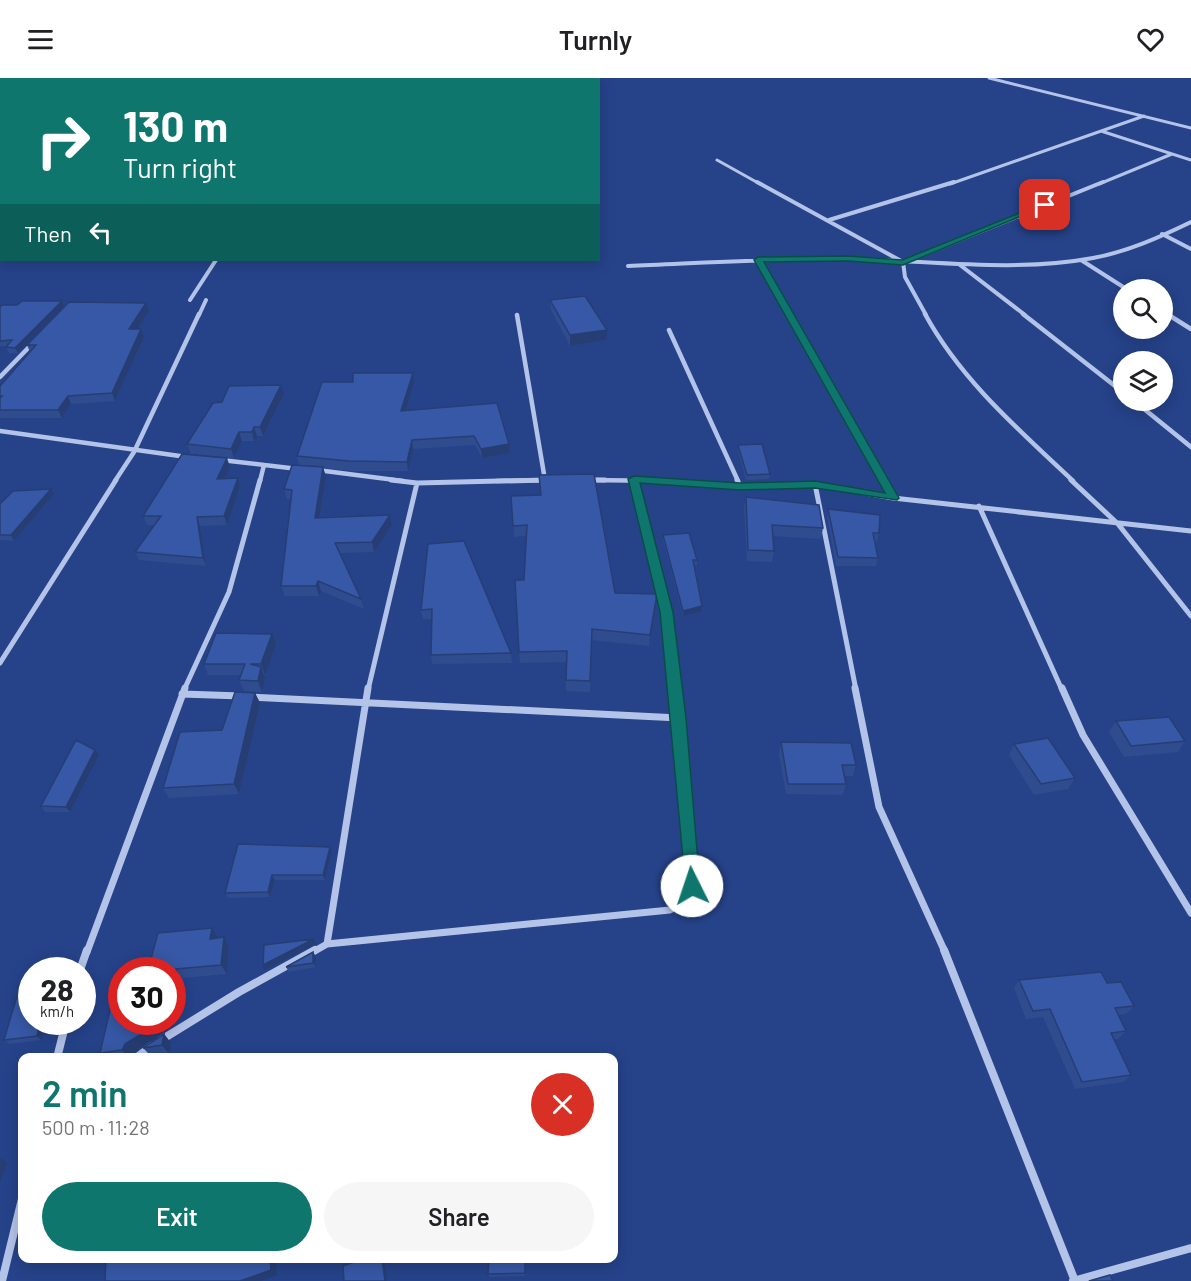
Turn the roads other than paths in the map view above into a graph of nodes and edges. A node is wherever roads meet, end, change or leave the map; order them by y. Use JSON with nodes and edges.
{"nodes":[{"id":1,"x":988,"y":78,"type":"edge"},
{"id":2,"x":1144,"y":116,"type":"junction"},
{"id":3,"x":1191,"y":128,"type":"edge"},
{"id":4,"x":1101,"y":131,"type":"junction"},
{"id":5,"x":1172,"y":154,"type":"junction"},
{"id":6,"x":717,"y":160,"type":"dead end"},
{"id":7,"x":1191,"y":160,"type":"edge"},
{"id":8,"x":829,"y":220,"type":"junction"},
{"id":9,"x":1191,"y":224,"type":"edge"},
{"id":10,"x":1162,"y":234,"type":"junction"},
{"id":11,"x":1191,"y":249,"type":"edge"},
{"id":12,"x":758,"y":260,"type":"junction"},
{"id":13,"x":1081,"y":260,"type":"junction"},
{"id":14,"x":215,"y":261,"type":"edge"},
{"id":15,"x":903,"y":262,"type":"junction"},
{"id":16,"x":959,"y":265,"type":"junction"},
{"id":17,"x":628,"y":266,"type":"dead end"},
{"id":18,"x":1113,"y":280,"type":"edge"},
{"id":19,"x":190,"y":300,"type":"dead end"},
{"id":20,"x":206,"y":300,"type":"dead end"},
{"id":21,"x":516,"y":315,"type":"dead end"},
{"id":22,"x":1173,"y":318,"type":"edge"},
{"id":23,"x":1191,"y":329,"type":"edge"},
{"id":24,"x":669,"y":330,"type":"dead end"},
{"id":25,"x":39,"y":338,"type":"edge"},
{"id":26,"x":0,"y":377,"type":"edge"},
{"id":27,"x":1113,"y":384,"type":"edge"},
{"id":28,"x":1147,"y":411,"type":"edge"},
{"id":29,"x":0,"y":431,"type":"edge"},
{"id":30,"x":1191,"y":447,"type":"edge"},
{"id":31,"x":134,"y":452,"type":"junction"},
{"id":32,"x":193,"y":458,"type":"edge"},
{"id":33,"x":216,"y":460,"type":"edge"},
{"id":34,"x":264,"y":465,"type":"junction"},
{"id":35,"x":634,"y":479,"type":"junction"},
{"id":36,"x":545,"y":480,"type":"junction"},
{"id":37,"x":556,"y":480,"type":"edge"},
{"id":38,"x":578,"y":480,"type":"edge"},
{"id":39,"x":417,"y":483,"type":"junction"},
{"id":40,"x":815,"y":484,"type":"junction"},
{"id":41,"x":740,"y":486,"type":"junction"},
{"id":42,"x":893,"y":498,"type":"junction"},
{"id":43,"x":979,"y":506,"type":"junction"},
{"id":44,"x":1118,"y":524,"type":"junction"},
{"id":45,"x":1191,"y":531,"type":"edge"},
{"id":46,"x":1191,"y":616,"type":"edge"},
{"id":47,"x":0,"y":663,"type":"edge"},
{"id":48,"x":182,"y":694,"type":"junction"},
{"id":49,"x":365,"y":702,"type":"junction"},
{"id":50,"x":679,"y":718,"type":"junction"},
{"id":51,"x":1191,"y":913,"type":"edge"},
{"id":52,"x":327,"y":944,"type":"junction"},
{"id":53,"x":85,"y":957,"type":"edge"},
{"id":54,"x":63,"y":1035,"type":"edge"},
{"id":55,"x":58,"y":1053,"type":"edge"},
{"id":56,"x":144,"y":1053,"type":"edge"},
{"id":57,"x":18,"y":1215,"type":"edge"},
{"id":58,"x":1191,"y":1248,"type":"edge"},
{"id":59,"x":2,"y":1281,"type":"edge"},
{"id":60,"x":1074,"y":1281,"type":"edge"}],
"edges":[{"from":1,"to":2,"type":"street"},
{"from":2,"to":3,"type":"street"},
{"from":2,"to":4,"type":"street"},
{"from":4,"to":5,"type":"street"},
{"from":4,"to":8,"type":"street"},
{"from":5,"to":7,"type":"street"},
{"from":5,"to":15,"type":"street"},
{"from":6,"to":8,"type":"street"},
{"from":8,"to":15,"type":"street"},
{"from":9,"to":10,"type":"street"},
{"from":10,"to":11,"type":"street"},
{"from":10,"to":13,"type":"street"},
{"from":12,"to":15,"type":"street"},
{"from":12,"to":17,"type":"street"},
{"from":12,"to":42,"type":"street"},
{"from":13,"to":16,"type":"street"},
{"from":13,"to":18,"type":"street"},
{"from":14,"to":19,"type":"street"},
{"from":15,"to":16,"type":"street"},
{"from":15,"to":44,"type":"street"},
{"from":16,"to":27,"type":"street"},
{"from":20,"to":31,"type":"street"},
{"from":21,"to":36,"type":"street"},
{"from":22,"to":23,"type":"street"},
{"from":24,"to":41,"type":"street"},
{"from":25,"to":26,"type":"street"},
{"from":28,"to":30,"type":"street"},
{"from":29,"to":31,"type":"street"},
{"from":31,"to":32,"type":"street"},
{"from":31,"to":47,"type":"street"},
{"from":33,"to":34,"type":"street"},
{"from":34,"to":39,"type":"street"},
{"from":34,"to":48,"type":"street"},
{"from":35,"to":38,"type":"street"},
{"from":35,"to":41,"type":"street"},
{"from":35,"to":50,"type":"street"},
{"from":36,"to":37,"type":"street"},
{"from":36,"to":39,"type":"street"},
{"from":39,"to":49,"type":"street"},
{"from":40,"to":41,"type":"street"},
{"from":40,"to":42,"type":"street"},
{"from":40,"to":60,"type":"street"},
{"from":42,"to":43,"type":"street"},
{"from":43,"to":44,"type":"street"},
{"from":43,"to":51,"type":"street"},
{"from":44,"to":45,"type":"street"},
{"from":44,"to":46,"type":"street"},
{"from":48,"to":49,"type":"street"},
{"from":48,"to":53,"type":"street"},
{"from":49,"to":50,"type":"street"},
{"from":49,"to":52,"type":"street"},
{"from":50,"to":52,"type":"street"},
{"from":52,"to":56,"type":"street"},
{"from":54,"to":55,"type":"street"},
{"from":57,"to":59,"type":"street"},
{"from":58,"to":60,"type":"street"}]}
